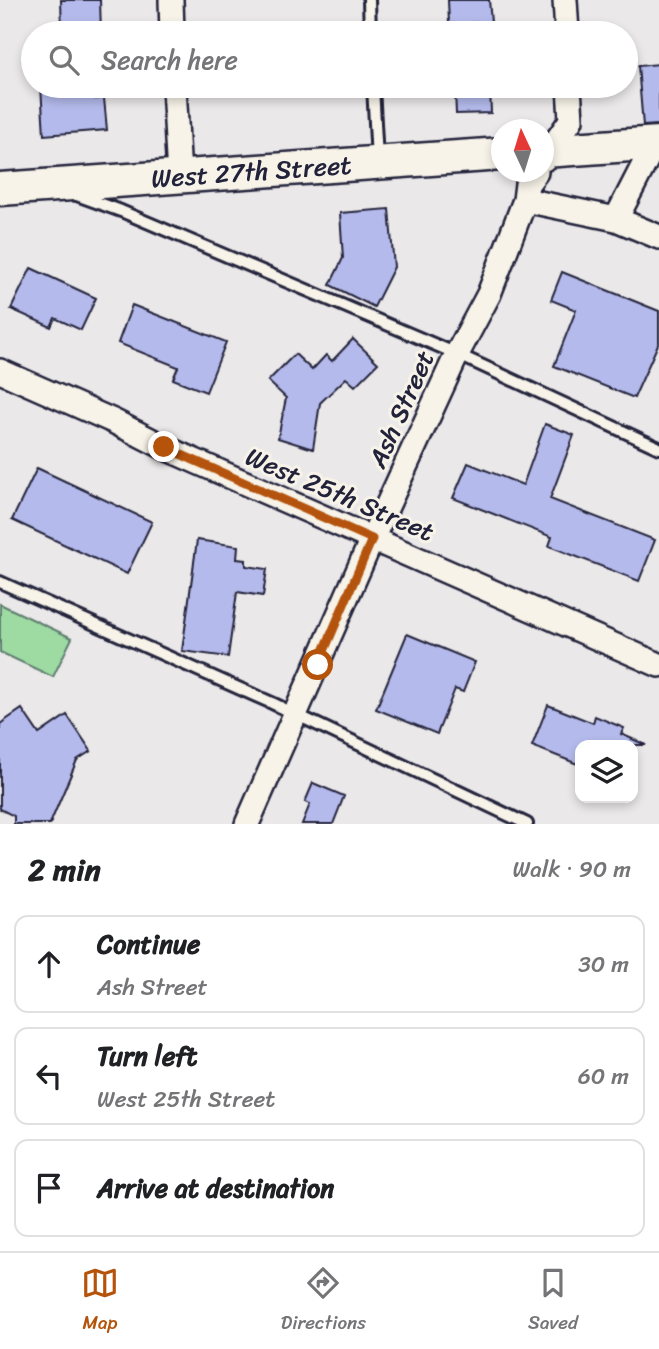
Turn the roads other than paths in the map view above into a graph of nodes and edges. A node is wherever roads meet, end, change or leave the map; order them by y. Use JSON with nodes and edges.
{"nodes":[{"id":1,"x":171,"y":0,"type":"edge"},
{"id":2,"x":369,"y":0,"type":"edge"},
{"id":3,"x":565,"y":0,"type":"edge"},
{"id":4,"x":172,"y":21,"type":"edge"},
{"id":5,"x":370,"y":21,"type":"edge"},
{"id":6,"x":566,"y":21,"type":"edge"},
{"id":7,"x":175,"y":98,"type":"edge"},
{"id":8,"x":374,"y":98,"type":"edge"},
{"id":9,"x":570,"y":98,"type":"edge"},
{"id":10,"x":554,"y":143,"type":"edge"},
{"id":11,"x":657,"y":143,"type":"edge"},
{"id":12,"x":491,"y":156,"type":"edge"},
{"id":13,"x":554,"y":157,"type":"edge"},
{"id":14,"x":377,"y":162,"type":"junction"},
{"id":15,"x":179,"y":177,"type":"junction"},
{"id":16,"x":528,"y":182,"type":"edge"},
{"id":17,"x":53,"y":186,"type":"junction"},
{"id":18,"x":0,"y":189,"type":"edge"},
{"id":19,"x":525,"y":200,"type":"junction"},
{"id":20,"x":616,"y":219,"type":"junction"},
{"id":21,"x":659,"y":237,"type":"edge"},
{"id":22,"x":457,"y":354,"type":"junction"},
{"id":23,"x":0,"y":371,"type":"edge"},
{"id":24,"x":659,"y":448,"type":"edge"},
{"id":25,"x":372,"y":539,"type":"junction"},
{"id":26,"x":0,"y":582,"type":"edge"},
{"id":27,"x":659,"y":665,"type":"edge"},
{"id":28,"x":296,"y":714,"type":"junction"},
{"id":29,"x":247,"y":824,"type":"edge"},
{"id":30,"x":527,"y":824,"type":"edge"}],
"edges":[{"from":1,"to":4,"type":"street"},
{"from":2,"to":5,"type":"lane"},
{"from":3,"to":6,"type":"street"},
{"from":7,"to":15,"type":"street"},
{"from":8,"to":14,"type":"lane"},
{"from":9,"to":10,"type":"street","name":"Ash Street"},
{"from":11,"to":13,"type":"main road"},
{"from":11,"to":20,"type":"street"},
{"from":12,"to":14,"type":"main road","name":"West 27th Street"},
{"from":14,"to":15,"type":"main road","name":"West 27th Street"},
{"from":15,"to":17,"type":"main road","name":"West 27th Street"},
{"from":16,"to":19,"type":"street","name":"Ash Street"},
{"from":17,"to":18,"type":"main road","name":"West 27th Street"},
{"from":17,"to":22,"type":"lane"},
{"from":19,"to":20,"type":"street"},
{"from":19,"to":22,"type":"street","name":"Ash Street"},
{"from":20,"to":21,"type":"street"},
{"from":22,"to":24,"type":"lane"},
{"from":22,"to":25,"type":"street","name":"Ash Street"},
{"from":23,"to":25,"type":"street","name":"West 25th Street"},
{"from":25,"to":27,"type":"street","name":"West 25th Street"},
{"from":25,"to":28,"type":"street","name":"Ash Street"},
{"from":26,"to":28,"type":"lane"},
{"from":28,"to":29,"type":"street","name":"Ash Street"},
{"from":28,"to":30,"type":"lane"}]}
